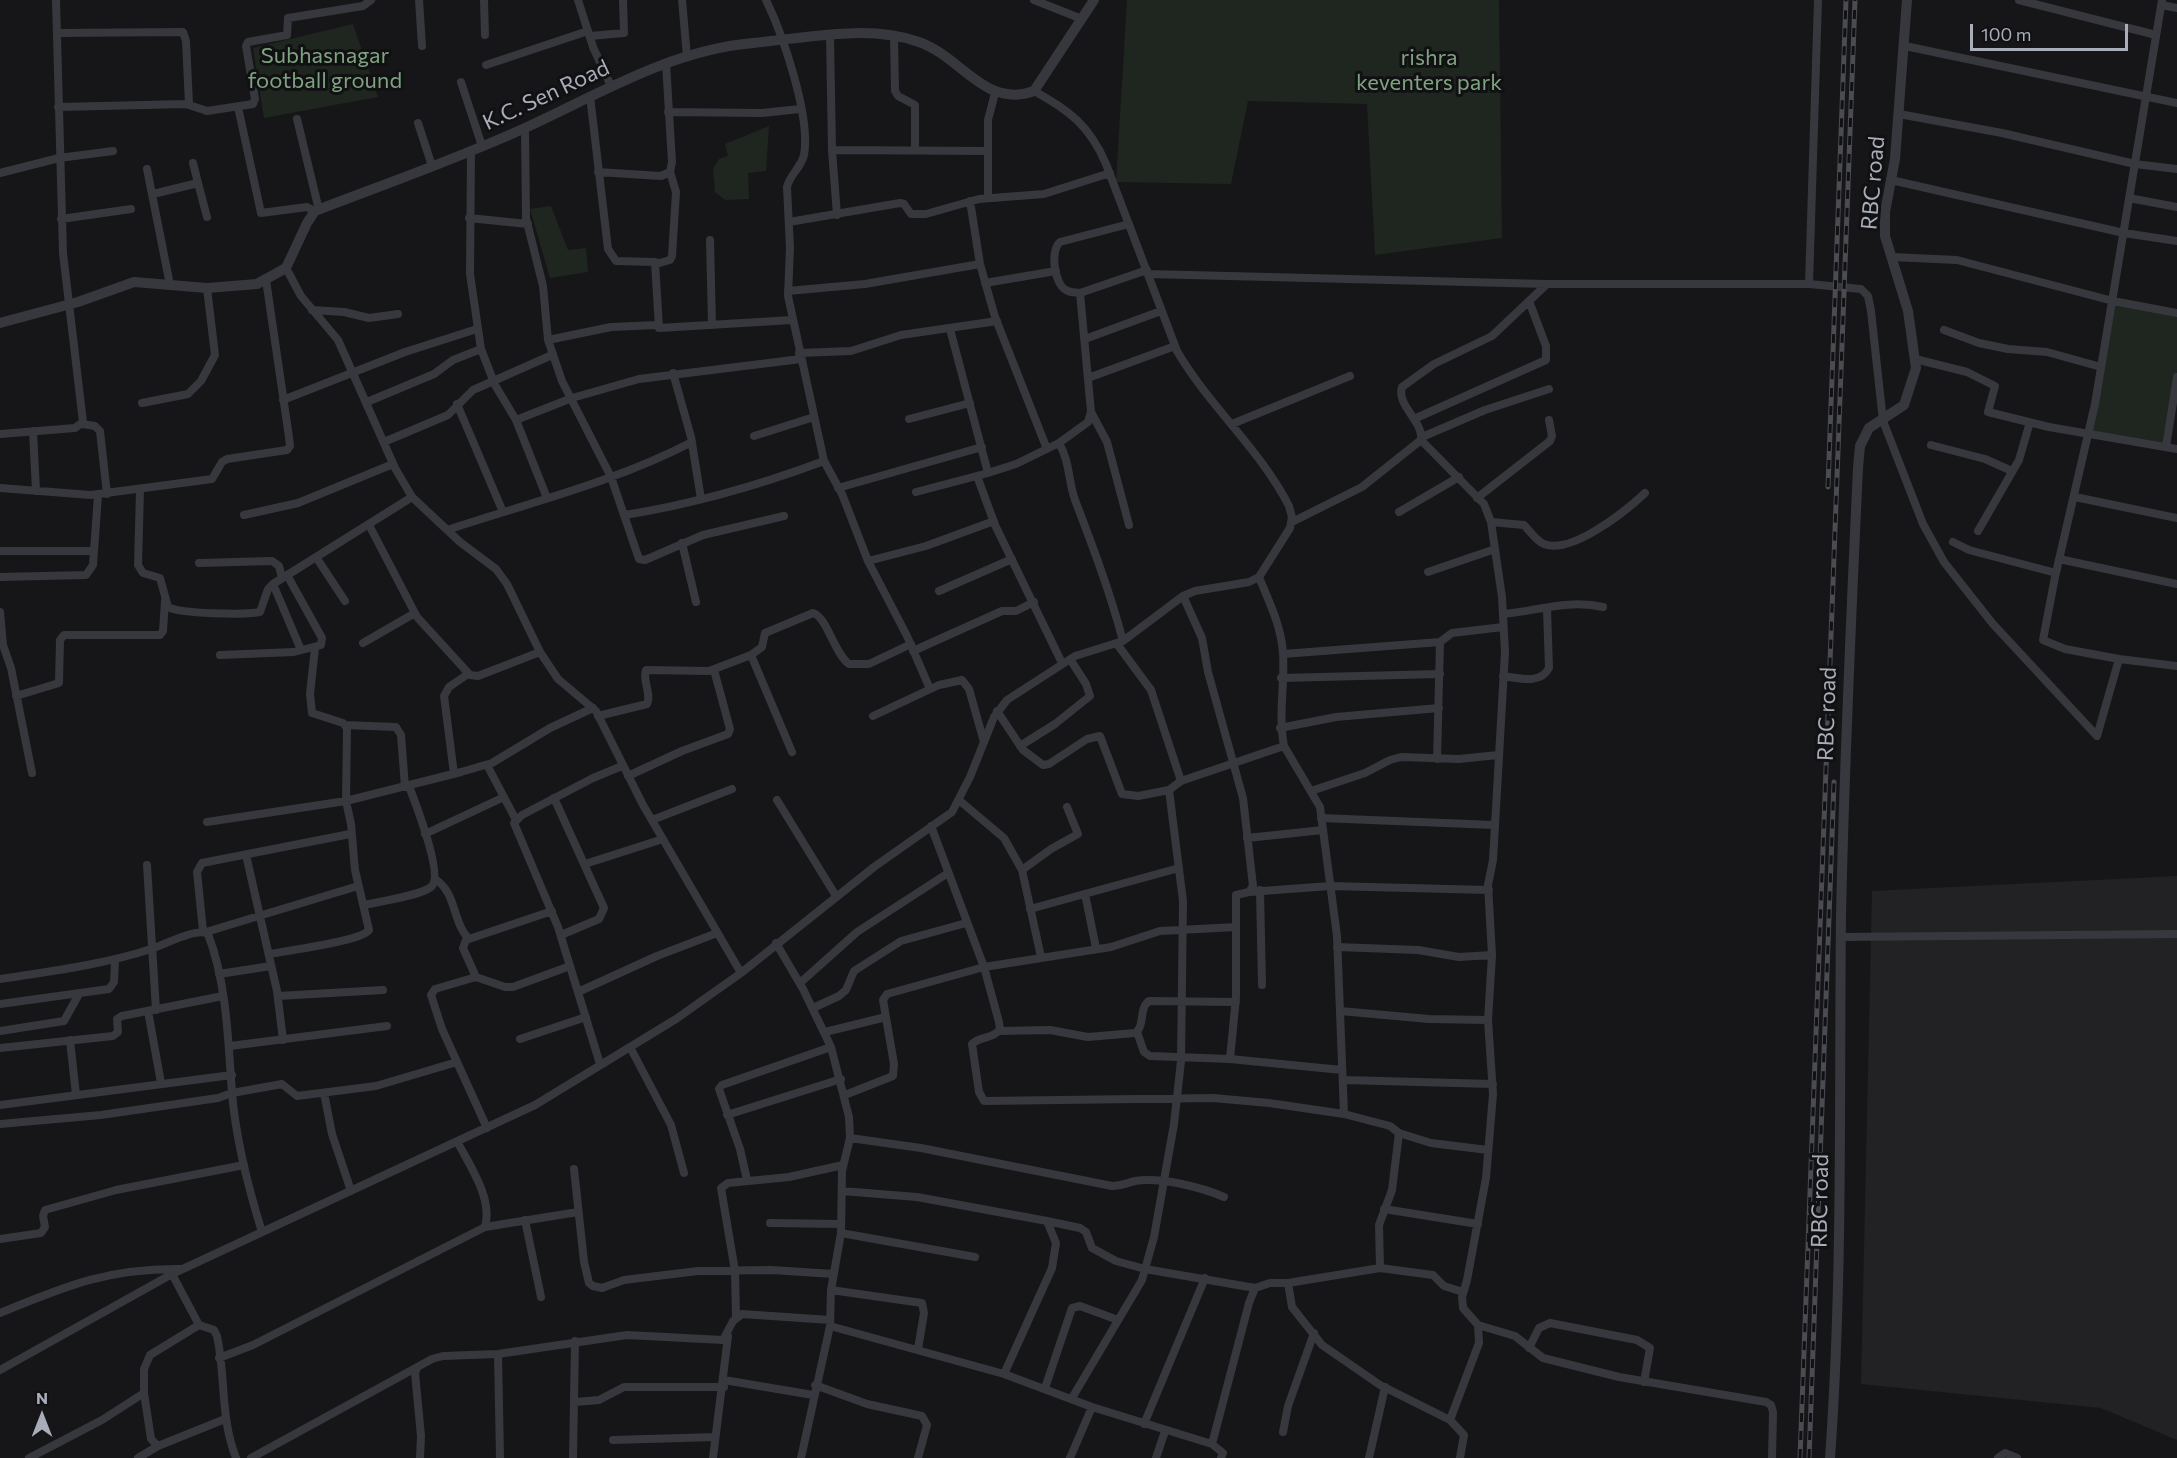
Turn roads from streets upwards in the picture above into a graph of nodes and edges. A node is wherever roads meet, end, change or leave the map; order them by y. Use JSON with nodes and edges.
{"nodes":[{"id":1,"x":56,"y":0,"type":"edge"},
{"id":2,"x":371,"y":0,"type":"edge"},
{"id":3,"x":419,"y":0,"type":"edge"},
{"id":4,"x":483,"y":0,"type":"edge"},
{"id":5,"x":578,"y":0,"type":"edge"},
{"id":6,"x":623,"y":0,"type":"edge"},
{"id":7,"x":682,"y":0,"type":"edge"},
{"id":8,"x":766,"y":0,"type":"edge"},
{"id":9,"x":1034,"y":0,"type":"edge"},
{"id":10,"x":1094,"y":0,"type":"edge"},
{"id":11,"x":1818,"y":0,"type":"edge"},
{"id":12,"x":1907,"y":0,"type":"edge"},
{"id":13,"x":2019,"y":0,"type":"edge"},
{"id":14,"x":2162,"y":2,"type":"edge"},
{"id":15,"x":2177,"y":8,"type":"edge"},
{"id":16,"x":1082,"y":19,"type":"junction"},
{"id":17,"x":57,"y":33,"type":"junction"},
{"id":18,"x":589,"y":34,"type":"junction"},
{"id":19,"x":485,"y":35,"type":"dead end"},
{"id":20,"x":2156,"y":35,"type":"junction"},
{"id":21,"x":830,"y":36,"type":"junction"},
{"id":22,"x":894,"y":36,"type":"junction"},
{"id":23,"x":785,"y":42,"type":"junction"},
{"id":24,"x":422,"y":46,"type":"dead end"},
{"id":25,"x":1905,"y":46,"type":"junction"},
{"id":26,"x":687,"y":57,"type":"junction"},
{"id":27,"x":666,"y":63,"type":"junction"},
{"id":28,"x":486,"y":65,"type":"dead end"},
{"id":29,"x":461,"y":82,"type":"dead end"},
{"id":30,"x":611,"y":86,"type":"junction"},
{"id":31,"x":1034,"y":91,"type":"junction"},
{"id":32,"x":995,"y":93,"type":"junction"},
{"id":33,"x":590,"y":96,"type":"junction"},
{"id":34,"x":2145,"y":98,"type":"junction"},
{"id":35,"x":2177,"y":103,"type":"edge"},
{"id":36,"x":189,"y":104,"type":"junction"},
{"id":37,"x":58,"y":107,"type":"junction"},
{"id":38,"x":238,"y":107,"type":"junction"},
{"id":39,"x":800,"y":109,"type":"junction"},
{"id":40,"x":669,"y":112,"type":"junction"},
{"id":41,"x":1899,"y":114,"type":"junction"},
{"id":42,"x":297,"y":119,"type":"dead end"},
{"id":43,"x":418,"y":123,"type":"dead end"},
{"id":44,"x":525,"y":128,"type":"junction"},
{"id":45,"x":482,"y":146,"type":"junction"},
{"id":46,"x":832,"y":150,"type":"junction"},
{"id":47,"x":915,"y":150,"type":"junction"},
{"id":48,"x":113,"y":151,"type":"dead end"},
{"id":49,"x":471,"y":151,"type":"junction"},
{"id":50,"x":988,"y":151,"type":"junction"},
{"id":51,"x":59,"y":158,"type":"junction"},
{"id":52,"x":193,"y":163,"type":"dead end"},
{"id":53,"x":2134,"y":164,"type":"junction"},
{"id":54,"x":432,"y":166,"type":"junction"},
{"id":55,"x":147,"y":169,"type":"dead end"},
{"id":56,"x":2177,"y":169,"type":"edge"},
{"id":57,"x":598,"y":172,"type":"junction"},
{"id":58,"x":670,"y":172,"type":"junction"},
{"id":59,"x":0,"y":173,"type":"edge"},
{"id":60,"x":1110,"y":173,"type":"junction"},
{"id":61,"x":1891,"y":180,"type":"junction"},
{"id":62,"x":198,"y":183,"type":"junction"},
{"id":63,"x":153,"y":194,"type":"junction"},
{"id":64,"x":988,"y":198,"type":"junction"},
{"id":65,"x":2129,"y":198,"type":"junction"},
{"id":66,"x":970,"y":201,"type":"junction"},
{"id":67,"x":2177,"y":207,"type":"edge"},
{"id":68,"x":131,"y":209,"type":"dead end"},
{"id":69,"x":317,"y":211,"type":"junction"},
{"id":70,"x":837,"y":215,"type":"junction"},
{"id":71,"x":207,"y":217,"type":"dead end"},
{"id":72,"x":469,"y":218,"type":"junction"},
{"id":73,"x":61,"y":219,"type":"junction"},
{"id":74,"x":789,"y":222,"type":"junction"},
{"id":75,"x":528,"y":224,"type":"junction"},
{"id":76,"x":1129,"y":224,"type":"junction"},
{"id":77,"x":2124,"y":233,"type":"junction"},
{"id":78,"x":710,"y":240,"type":"dead end"},
{"id":79,"x":2177,"y":241,"type":"edge"},
{"id":80,"x":1892,"y":257,"type":"junction"},
{"id":81,"x":656,"y":264,"type":"junction"},
{"id":82,"x":980,"y":264,"type":"junction"},
{"id":83,"x":286,"y":268,"type":"junction"},
{"id":84,"x":1056,"y":271,"type":"junction"},
{"id":85,"x":1148,"y":272,"type":"junction"},
{"id":86,"x":266,"y":280,"type":"junction"},
{"id":87,"x":985,"y":284,"type":"junction"},
{"id":88,"x":1547,"y":284,"type":"junction"},
{"id":89,"x":1809,"y":284,"type":"junction"},
{"id":90,"x":170,"y":285,"type":"junction"},
{"id":91,"x":207,"y":288,"type":"junction"},
{"id":92,"x":788,"y":291,"type":"junction"},
{"id":93,"x":1080,"y":292,"type":"junction"},
{"id":94,"x":1529,"y":301,"type":"junction"},
{"id":95,"x":2113,"y":301,"type":"junction"},
{"id":96,"x":69,"y":304,"type":"junction"},
{"id":97,"x":311,"y":310,"type":"junction"},
{"id":98,"x":1161,"y":311,"type":"junction"},
{"id":99,"x":2177,"y":313,"type":"edge"},
{"id":100,"x":398,"y":314,"type":"dead end"},
{"id":101,"x":792,"y":320,"type":"junction"},
{"id":102,"x":997,"y":321,"type":"junction"},
{"id":103,"x":0,"y":323,"type":"edge"},
{"id":104,"x":657,"y":325,"type":"junction"},
{"id":105,"x":712,"y":326,"type":"junction"},
{"id":106,"x":477,"y":329,"type":"junction"},
{"id":107,"x":950,"y":329,"type":"junction"},
{"id":108,"x":1944,"y":330,"type":"dead end"},
{"id":109,"x":1085,"y":339,"type":"junction"},
{"id":110,"x":548,"y":340,"type":"junction"},
{"id":111,"x":1175,"y":346,"type":"junction"},
{"id":112,"x":481,"y":349,"type":"junction"},
{"id":113,"x":552,"y":356,"type":"junction"},
{"id":114,"x":800,"y":356,"type":"junction"},
{"id":115,"x":1915,"y":359,"type":"junction"},
{"id":116,"x":2101,"y":367,"type":"junction"},
{"id":117,"x":354,"y":373,"type":"junction"},
{"id":118,"x":673,"y":373,"type":"junction"},
{"id":119,"x":1350,"y":376,"type":"dead end"},
{"id":120,"x":1088,"y":378,"type":"junction"},
{"id":121,"x":2177,"y":380,"type":"edge"},
{"id":122,"x":493,"y":381,"type":"junction"},
{"id":123,"x":1549,"y":389,"type":"dead end"},
{"id":124,"x":572,"y":398,"type":"junction"},
{"id":125,"x":284,"y":400,"type":"junction"},
{"id":126,"x":367,"y":402,"type":"junction"},
{"id":127,"x":142,"y":403,"type":"dead end"},
{"id":128,"x":970,"y":403,"type":"junction"},
{"id":129,"x":457,"y":404,"type":"junction"},
{"id":130,"x":1091,"y":411,"type":"junction"},
{"id":131,"x":814,"y":417,"type":"junction"},
{"id":132,"x":909,"y":419,"type":"dead end"},
{"id":133,"x":1414,"y":419,"type":"junction"},
{"id":134,"x":516,"y":420,"type":"junction"},
{"id":135,"x":1549,"y":420,"type":"dead end"},
{"id":136,"x":1883,"y":421,"type":"junction"},
{"id":137,"x":2030,"y":422,"type":"junction"},
{"id":138,"x":82,"y":424,"type":"junction"},
{"id":139,"x":1232,"y":424,"type":"junction"},
{"id":140,"x":33,"y":431,"type":"junction"},
{"id":141,"x":2089,"y":432,"type":"junction"},
{"id":142,"x":0,"y":434,"type":"edge"},
{"id":143,"x":754,"y":436,"type":"dead end"},
{"id":144,"x":1422,"y":439,"type":"junction"},
{"id":145,"x":384,"y":442,"type":"junction"},
{"id":146,"x":692,"y":442,"type":"junction"},
{"id":147,"x":1059,"y":443,"type":"junction"},
{"id":148,"x":1931,"y":445,"type":"dead end"},
{"id":149,"x":982,"y":447,"type":"junction"},
{"id":150,"x":2166,"y":447,"type":"junction"},
{"id":151,"x":1047,"y":449,"type":"junction"},
{"id":152,"x":2177,"y":449,"type":"edge"},
{"id":153,"x":824,"y":460,"type":"junction"},
{"id":154,"x":393,"y":464,"type":"junction"},
{"id":155,"x":2012,"y":471,"type":"junction"},
{"id":156,"x":988,"y":473,"type":"junction"},
{"id":157,"x":977,"y":476,"type":"junction"},
{"id":158,"x":611,"y":477,"type":"junction"},
{"id":159,"x":1459,"y":477,"type":"junction"},
{"id":160,"x":0,"y":488,"type":"edge"},
{"id":161,"x":838,"y":488,"type":"junction"},
{"id":162,"x":140,"y":490,"type":"junction"},
{"id":163,"x":36,"y":491,"type":"junction"},
{"id":164,"x":916,"y":492,"type":"dead end"},
{"id":165,"x":1645,"y":493,"type":"dead end"},
{"id":166,"x":103,"y":494,"type":"junction"},
{"id":167,"x":412,"y":497,"type":"junction"},
{"id":168,"x":2075,"y":497,"type":"junction"},
{"id":169,"x":547,"y":498,"type":"junction"},
{"id":170,"x":1477,"y":498,"type":"junction"},
{"id":171,"x":701,"y":499,"type":"junction"},
{"id":172,"x":503,"y":512,"type":"junction"},
{"id":173,"x":1399,"y":512,"type":"dead end"},
{"id":174,"x":244,"y":515,"type":"dead end"},
{"id":175,"x":625,"y":515,"type":"junction"},
{"id":176,"x":784,"y":516,"type":"dead end"},
{"id":177,"x":2177,"y":518,"type":"edge"},
{"id":178,"x":994,"y":521,"type":"junction"},
{"id":179,"x":1292,"y":522,"type":"junction"},
{"id":180,"x":1491,"y":522,"type":"junction"},
{"id":181,"x":369,"y":525,"type":"junction"},
{"id":182,"x":1129,"y":525,"type":"dead end"},
{"id":183,"x":447,"y":530,"type":"junction"},
{"id":184,"x":1978,"y":531,"type":"dead end"},
{"id":185,"x":1953,"y":542,"type":"dead end"},
{"id":186,"x":682,"y":543,"type":"junction"},
{"id":187,"x":1496,"y":549,"type":"junction"},
{"id":188,"x":0,"y":551,"type":"edge"},
{"id":189,"x":94,"y":551,"type":"junction"},
{"id":190,"x":316,"y":557,"type":"junction"},
{"id":191,"x":1012,"y":559,"type":"junction"},
{"id":192,"x":2059,"y":559,"type":"junction"},
{"id":193,"x":868,"y":561,"type":"junction"},
{"id":194,"x":199,"y":563,"type":"dead end"},
{"id":195,"x":1428,"y":572,"type":"dead end"},
{"id":196,"x":2056,"y":573,"type":"junction"},
{"id":197,"x":0,"y":577,"type":"edge"},
{"id":198,"x":284,"y":577,"type":"junction"},
{"id":199,"x":1259,"y":577,"type":"junction"},
{"id":200,"x":273,"y":584,"type":"junction"},
{"id":201,"x":2177,"y":584,"type":"edge"},
{"id":202,"x":939,"y":591,"type":"dead end"},
{"id":203,"x":1183,"y":596,"type":"junction"},
{"id":204,"x":165,"y":598,"type":"junction"},
{"id":205,"x":345,"y":601,"type":"dead end"},
{"id":206,"x":696,"y":602,"type":"dead end"},
{"id":207,"x":1034,"y":602,"type":"junction"},
{"id":208,"x":1603,"y":607,"type":"dead end"},
{"id":209,"x":1547,"y":609,"type":"junction"},
{"id":210,"x":0,"y":612,"type":"edge"},
{"id":211,"x":415,"y":613,"type":"junction"},
{"id":212,"x":1503,"y":614,"type":"junction"},
{"id":213,"x":1503,"y":627,"type":"junction"},
{"id":214,"x":1120,"y":642,"type":"junction"},
{"id":215,"x":1440,"y":642,"type":"junction"},
{"id":216,"x":363,"y":643,"type":"dead end"},
{"id":217,"x":912,"y":647,"type":"junction"},
{"id":218,"x":315,"y":648,"type":"junction"},
{"id":219,"x":301,"y":651,"type":"junction"},
{"id":220,"x":540,"y":652,"type":"junction"},
{"id":221,"x":1283,"y":654,"type":"junction"},
{"id":222,"x":220,"y":655,"type":"dead end"},
{"id":223,"x":751,"y":655,"type":"junction"},
{"id":224,"x":2119,"y":659,"type":"junction"},
{"id":225,"x":1066,"y":661,"type":"junction"},
{"id":226,"x":2177,"y":666,"type":"edge"},
{"id":227,"x":714,"y":670,"type":"junction"},
{"id":228,"x":468,"y":674,"type":"junction"},
{"id":229,"x":1440,"y":674,"type":"junction"},
{"id":230,"x":1503,"y":676,"type":"junction"},
{"id":231,"x":1281,"y":678,"type":"junction"},
{"id":232,"x":930,"y":689,"type":"junction"},
{"id":233,"x":16,"y":696,"type":"junction"},
{"id":234,"x":592,"y":708,"type":"junction"},
{"id":235,"x":1438,"y":708,"type":"junction"},
{"id":236,"x":997,"y":711,"type":"junction"},
{"id":237,"x":598,"y":716,"type":"junction"},
{"id":238,"x":873,"y":716,"type":"dead end"},
{"id":239,"x":345,"y":725,"type":"junction"},
{"id":240,"x":1280,"y":728,"type":"junction"},
{"id":241,"x":984,"y":742,"type":"junction"},
{"id":242,"x":1020,"y":746,"type":"junction"},
{"id":243,"x":1284,"y":747,"type":"junction"},
{"id":244,"x":792,"y":752,"type":"dead end"},
{"id":245,"x":1498,"y":754,"type":"junction"},
{"id":246,"x":1437,"y":759,"type":"junction"},
{"id":247,"x":487,"y":765,"type":"junction"},
{"id":248,"x":1235,"y":765,"type":"junction"},
{"id":249,"x":622,"y":766,"type":"junction"},
{"id":250,"x":32,"y":773,"type":"dead end"},
{"id":251,"x":454,"y":774,"type":"junction"},
{"id":252,"x":628,"y":776,"type":"junction"},
{"id":253,"x":1181,"y":781,"type":"junction"},
{"id":254,"x":407,"y":787,"type":"junction"},
{"id":255,"x":732,"y":789,"type":"dead end"},
{"id":256,"x":1169,"y":790,"type":"junction"},
{"id":257,"x":1311,"y":791,"type":"junction"},
{"id":258,"x":504,"y":797,"type":"junction"},
{"id":259,"x":554,"y":798,"type":"junction"},
{"id":260,"x":777,"y":800,"type":"dead end"},
{"id":261,"x":346,"y":801,"type":"junction"},
{"id":262,"x":960,"y":801,"type":"junction"},
{"id":263,"x":1066,"y":807,"type":"dead end"},
{"id":264,"x":1321,"y":818,"type":"junction"},
{"id":265,"x":516,"y":820,"type":"junction"},
{"id":266,"x":652,"y":820,"type":"junction"},
{"id":267,"x":207,"y":822,"type":"dead end"},
{"id":268,"x":1494,"y":825,"type":"junction"},
{"id":269,"x":932,"y":826,"type":"junction"},
{"id":270,"x":1323,"y":830,"type":"junction"},
{"id":271,"x":350,"y":834,"type":"junction"},
{"id":272,"x":425,"y":834,"type":"junction"},
{"id":273,"x":1247,"y":838,"type":"junction"},
{"id":274,"x":663,"y":839,"type":"junction"},
{"id":275,"x":246,"y":855,"type":"junction"},
{"id":276,"x":585,"y":864,"type":"junction"},
{"id":277,"x":147,"y":865,"type":"dead end"},
{"id":278,"x":1179,"y":868,"type":"junction"},
{"id":279,"x":1022,"y":870,"type":"junction"},
{"id":280,"x":948,"y":873,"type":"junction"},
{"id":281,"x":435,"y":879,"type":"junction"},
{"id":282,"x":358,"y":886,"type":"junction"},
{"id":283,"x":1330,"y":886,"type":"junction"},
{"id":284,"x":1260,"y":890,"type":"junction"},
{"id":285,"x":1489,"y":890,"type":"junction"},
{"id":286,"x":1249,"y":892,"type":"junction"},
{"id":287,"x":1085,"y":894,"type":"junction"},
{"id":288,"x":836,"y":896,"type":"junction"},
{"id":289,"x":364,"y":905,"type":"junction"},
{"id":290,"x":1030,"y":909,"type":"junction"},
{"id":291,"x":552,"y":911,"type":"junction"},
{"id":292,"x":258,"y":915,"type":"junction"},
{"id":293,"x":966,"y":923,"type":"junction"},
{"id":294,"x":1236,"y":927,"type":"junction"},
{"id":295,"x":1183,"y":930,"type":"junction"},
{"id":296,"x":204,"y":932,"type":"junction"},
{"id":297,"x":717,"y":933,"type":"junction"},
{"id":298,"x":2177,"y":934,"type":"edge"},
{"id":299,"x":561,"y":935,"type":"junction"},
{"id":300,"x":1841,"y":937,"type":"junction"},
{"id":301,"x":467,"y":938,"type":"junction"},
{"id":302,"x":776,"y":943,"type":"junction"},
{"id":303,"x":1337,"y":947,"type":"junction"},
{"id":304,"x":154,"y":948,"type":"junction"},
{"id":305,"x":1096,"y":948,"type":"junction"},
{"id":306,"x":269,"y":954,"type":"junction"},
{"id":307,"x":1492,"y":955,"type":"junction"},
{"id":308,"x":1041,"y":957,"type":"junction"},
{"id":309,"x":115,"y":961,"type":"junction"},
{"id":310,"x":271,"y":966,"type":"junction"},
{"id":311,"x":570,"y":966,"type":"junction"},
{"id":312,"x":984,"y":967,"type":"junction"},
{"id":313,"x":741,"y":973,"type":"junction"},
{"id":314,"x":219,"y":974,"type":"junction"},
{"id":315,"x":476,"y":977,"type":"junction"},
{"id":316,"x":0,"y":979,"type":"edge"},
{"id":317,"x":800,"y":983,"type":"junction"},
{"id":318,"x":1262,"y":985,"type":"dead end"},
{"id":319,"x":383,"y":990,"type":"dead end"},
{"id":320,"x":578,"y":992,"type":"junction"},
{"id":321,"x":80,"y":993,"type":"junction"},
{"id":322,"x":223,"y":996,"type":"junction"},
{"id":323,"x":278,"y":996,"type":"junction"},
{"id":324,"x":1182,"y":1000,"type":"junction"},
{"id":325,"x":1236,"y":1002,"type":"junction"},
{"id":326,"x":0,"y":1004,"type":"edge"},
{"id":327,"x":813,"y":1008,"type":"junction"},
{"id":328,"x":152,"y":1010,"type":"junction"},
{"id":329,"x":1340,"y":1011,"type":"junction"},
{"id":330,"x":586,"y":1017,"type":"junction"},
{"id":331,"x":886,"y":1017,"type":"junction"},
{"id":332,"x":1488,"y":1020,"type":"junction"},
{"id":333,"x":387,"y":1026,"type":"dead end"},
{"id":334,"x":0,"y":1031,"type":"edge"},
{"id":335,"x":999,"y":1031,"type":"junction"},
{"id":336,"x":825,"y":1032,"type":"junction"},
{"id":337,"x":1137,"y":1032,"type":"junction"},
{"id":338,"x":520,"y":1039,"type":"dead end"},
{"id":339,"x":70,"y":1040,"type":"junction"},
{"id":340,"x":283,"y":1040,"type":"junction"},
{"id":341,"x":230,"y":1046,"type":"junction"},
{"id":342,"x":630,"y":1047,"type":"junction"},
{"id":343,"x":831,"y":1047,"type":"junction"},
{"id":344,"x":0,"y":1048,"type":"edge"},
{"id":345,"x":1181,"y":1056,"type":"junction"},
{"id":346,"x":1230,"y":1059,"type":"junction"},
{"id":347,"x":457,"y":1062,"type":"junction"},
{"id":348,"x":600,"y":1064,"type":"junction"},
{"id":349,"x":1342,"y":1070,"type":"junction"},
{"id":350,"x":232,"y":1075,"type":"junction"},
{"id":351,"x":841,"y":1079,"type":"junction"},
{"id":352,"x":1343,"y":1080,"type":"junction"},
{"id":353,"x":161,"y":1083,"type":"junction"},
{"id":354,"x":1492,"y":1084,"type":"junction"},
{"id":355,"x":232,"y":1092,"type":"junction"},
{"id":356,"x":324,"y":1092,"type":"junction"},
{"id":357,"x":76,"y":1095,"type":"junction"},
{"id":358,"x":845,"y":1095,"type":"junction"},
{"id":359,"x":1177,"y":1099,"type":"junction"},
{"id":360,"x":0,"y":1105,"type":"edge"},
{"id":361,"x":1344,"y":1114,"type":"junction"},
{"id":362,"x":727,"y":1115,"type":"junction"},
{"id":363,"x":0,"y":1124,"type":"edge"},
{"id":364,"x":487,"y":1128,"type":"junction"},
{"id":365,"x":1399,"y":1133,"type":"junction"},
{"id":366,"x":850,"y":1138,"type":"junction"},
{"id":367,"x":458,"y":1143,"type":"junction"},
{"id":368,"x":1488,"y":1150,"type":"junction"},
{"id":369,"x":244,"y":1165,"type":"junction"},
{"id":370,"x":843,"y":1165,"type":"junction"},
{"id":371,"x":574,"y":1169,"type":"dead end"},
{"id":372,"x":684,"y":1173,"type":"dead end"},
{"id":373,"x":747,"y":1180,"type":"junction"},
{"id":374,"x":1164,"y":1183,"type":"junction"},
{"id":375,"x":351,"y":1191,"type":"junction"},
{"id":376,"x":842,"y":1191,"type":"junction"},
{"id":377,"x":1224,"y":1197,"type":"dead end"},
{"id":378,"x":1384,"y":1209,"type":"junction"},
{"id":379,"x":578,"y":1212,"type":"junction"},
{"id":380,"x":525,"y":1220,"type":"junction"},
{"id":381,"x":1047,"y":1221,"type":"junction"},
{"id":382,"x":770,"y":1223,"type":"dead end"},
{"id":383,"x":1478,"y":1224,"type":"junction"},
{"id":384,"x":485,"y":1227,"type":"junction"},
{"id":385,"x":841,"y":1228,"type":"junction"},
{"id":386,"x":262,"y":1233,"type":"junction"},
{"id":387,"x":0,"y":1239,"type":"edge"},
{"id":388,"x":975,"y":1257,"type":"dead end"},
{"id":389,"x":1380,"y":1268,"type":"junction"},
{"id":390,"x":184,"y":1269,"type":"junction"},
{"id":391,"x":1145,"y":1269,"type":"junction"},
{"id":392,"x":735,"y":1270,"type":"junction"},
{"id":393,"x":172,"y":1274,"type":"junction"},
{"id":394,"x":834,"y":1274,"type":"junction"},
{"id":395,"x":1205,"y":1278,"type":"junction"},
{"id":396,"x":1288,"y":1283,"type":"junction"},
{"id":397,"x":1255,"y":1288,"type":"junction"},
{"id":398,"x":831,"y":1290,"type":"junction"},
{"id":399,"x":1463,"y":1292,"type":"junction"},
{"id":400,"x":541,"y":1297,"type":"dead end"},
{"id":401,"x":0,"y":1313,"type":"edge"},
{"id":402,"x":736,"y":1317,"type":"junction"},
{"id":403,"x":1118,"y":1320,"type":"junction"},
{"id":404,"x":830,"y":1323,"type":"junction"},
{"id":405,"x":199,"y":1325,"type":"junction"},
{"id":406,"x":1478,"y":1325,"type":"junction"},
{"id":407,"x":1314,"y":1333,"type":"junction"},
{"id":408,"x":728,"y":1336,"type":"junction"},
{"id":409,"x":575,"y":1341,"type":"junction"},
{"id":410,"x":1529,"y":1348,"type":"junction"},
{"id":411,"x":918,"y":1349,"type":"junction"},
{"id":412,"x":498,"y":1354,"type":"junction"},
{"id":413,"x":219,"y":1358,"type":"junction"},
{"id":414,"x":417,"y":1368,"type":"junction"},
{"id":415,"x":0,"y":1370,"type":"edge"},
{"id":416,"x":1004,"y":1374,"type":"junction"},
{"id":417,"x":1644,"y":1382,"type":"junction"},
{"id":418,"x":724,"y":1384,"type":"junction"},
{"id":419,"x":815,"y":1385,"type":"junction"},
{"id":420,"x":1385,"y":1387,"type":"junction"},
{"id":421,"x":1045,"y":1388,"type":"junction"},
{"id":422,"x":144,"y":1393,"type":"junction"},
{"id":423,"x":813,"y":1395,"type":"junction"},
{"id":424,"x":1072,"y":1398,"type":"junction"},
{"id":425,"x":575,"y":1402,"type":"junction"},
{"id":426,"x":1092,"y":1407,"type":"junction"},
{"id":427,"x":225,"y":1419,"type":"junction"},
{"id":428,"x":1450,"y":1420,"type":"junction"},
{"id":429,"x":1144,"y":1424,"type":"junction"},
{"id":430,"x":1165,"y":1431,"type":"junction"},
{"id":431,"x":1283,"y":1432,"type":"dead end"},
{"id":432,"x":715,"y":1437,"type":"junction"},
{"id":433,"x":613,"y":1440,"type":"dead end"},
{"id":434,"x":1212,"y":1444,"type":"junction"},
{"id":435,"x":158,"y":1446,"type":"junction"},
{"id":436,"x":30,"y":1458,"type":"edge"},
{"id":437,"x":138,"y":1458,"type":"edge"},
{"id":438,"x":236,"y":1458,"type":"edge"},
{"id":439,"x":251,"y":1458,"type":"edge"},
{"id":440,"x":420,"y":1458,"type":"edge"},
{"id":441,"x":500,"y":1458,"type":"edge"},
{"id":442,"x":573,"y":1458,"type":"edge"},
{"id":443,"x":713,"y":1458,"type":"edge"},
{"id":444,"x":801,"y":1458,"type":"edge"},
{"id":445,"x":918,"y":1458,"type":"edge"},
{"id":446,"x":1071,"y":1458,"type":"edge"},
{"id":447,"x":1156,"y":1458,"type":"edge"},
{"id":448,"x":1221,"y":1458,"type":"edge"},
{"id":449,"x":1369,"y":1458,"type":"edge"},
{"id":450,"x":1460,"y":1458,"type":"edge"},
{"id":451,"x":1772,"y":1458,"type":"edge"},
{"id":452,"x":1831,"y":1458,"type":"edge"},
{"id":453,"x":1998,"y":1458,"type":"edge"},
{"id":454,"x":2017,"y":1458,"type":"edge"}],
"edges":[{"from":1,"to":17,"type":"street"},
{"from":2,"to":38,"type":"street"},
{"from":3,"to":24,"type":"street"},
{"from":4,"to":19,"type":"street"},
{"from":5,"to":18,"type":"street"},
{"from":6,"to":18,"type":"street"},
{"from":7,"to":26,"type":"street"},
{"from":8,"to":23,"type":"street"},
{"from":9,"to":16,"type":"street"},
{"from":10,"to":16,"type":"street"},
{"from":11,"to":89,"type":"street"},
{"from":12,"to":25,"type":"street","name":"RBC road"},
{"from":13,"to":20,"type":"street"},
{"from":14,"to":15,"type":"street"},
{"from":14,"to":20,"type":"street"},
{"from":16,"to":31,"type":"street"},
{"from":17,"to":36,"type":"street"},
{"from":17,"to":37,"type":"street"},
{"from":18,"to":28,"type":"street"},
{"from":18,"to":30,"type":"street"},
{"from":20,"to":34,"type":"street"},
{"from":21,"to":22,"type":"street","name":"K.C. Sen Road"},
{"from":21,"to":23,"type":"street","name":"K.C. Sen Road"},
{"from":21,"to":46,"type":"street"},
{"from":22,"to":32,"type":"street","name":"K.C. Sen Road"},
{"from":22,"to":47,"type":"street"},
{"from":23,"to":26,"type":"street","name":"K.C. Sen Road"},
{"from":23,"to":39,"type":"street"},
{"from":25,"to":34,"type":"street"},
{"from":25,"to":41,"type":"street","name":"RBC road"},
{"from":26,"to":27,"type":"street","name":"K.C. Sen Road"},
{"from":27,"to":30,"type":"street","name":"K.C. Sen Road"},
{"from":27,"to":40,"type":"street"},
{"from":29,"to":45,"type":"street"},
{"from":30,"to":33,"type":"street","name":"K.C. Sen Road"},
{"from":31,"to":32,"type":"street"},
{"from":31,"to":60,"type":"street"},
{"from":32,"to":50,"type":"street"},
{"from":33,"to":44,"type":"street","name":"K.C. Sen Road"},
{"from":33,"to":57,"type":"street"},
{"from":34,"to":35,"type":"street"},
{"from":34,"to":53,"type":"street"},
{"from":36,"to":37,"type":"street"},
{"from":36,"to":38,"type":"street"},
{"from":37,"to":51,"type":"street"},
{"from":38,"to":69,"type":"street"},
{"from":39,"to":40,"type":"street"},
{"from":39,"to":74,"type":"street"},
{"from":40,"to":58,"type":"street"},
{"from":41,"to":53,"type":"street"},
{"from":41,"to":61,"type":"street","name":"RBC road"},
{"from":42,"to":69,"type":"street"},
{"from":43,"to":54,"type":"street"},
{"from":44,"to":45,"type":"street","name":"K.C. Sen Road"},
{"from":44,"to":75,"type":"street"},
{"from":45,"to":49,"type":"street","name":"K.C. Sen Road"},
{"from":46,"to":47,"type":"street"},
{"from":46,"to":70,"type":"street"},
{"from":47,"to":50,"type":"street"},
{"from":48,"to":51,"type":"street"},
{"from":49,"to":54,"type":"street","name":"K.C. Sen Road"},
{"from":49,"to":72,"type":"street"},
{"from":50,"to":64,"type":"street"},
{"from":51,"to":59,"type":"street"},
{"from":51,"to":73,"type":"street"},
{"from":52,"to":62,"type":"street"},
{"from":53,"to":56,"type":"street"},
{"from":53,"to":65,"type":"street"},
{"from":54,"to":69,"type":"street","name":"K.C. Sen Road"},
{"from":55,"to":63,"type":"street"},
{"from":57,"to":58,"type":"street"},
{"from":57,"to":81,"type":"street"},
{"from":58,"to":81,"type":"street"},
{"from":60,"to":64,"type":"street"},
{"from":60,"to":76,"type":"street"},
{"from":61,"to":77,"type":"street"},
{"from":61,"to":80,"type":"street","name":"RBC road"},
{"from":62,"to":63,"type":"street"},
{"from":62,"to":71,"type":"street"},
{"from":63,"to":90,"type":"street"},
{"from":64,"to":66,"type":"street"},
{"from":65,"to":67,"type":"street"},
{"from":65,"to":77,"type":"street"},
{"from":66,"to":70,"type":"street"},
{"from":66,"to":82,"type":"street"},
{"from":68,"to":73,"type":"street"},
{"from":69,"to":83,"type":"street"},
{"from":70,"to":74,"type":"street"},
{"from":72,"to":75,"type":"street"},
{"from":72,"to":106,"type":"street"},
{"from":73,"to":96,"type":"street"},
{"from":74,"to":92,"type":"street"},
{"from":75,"to":110,"type":"street"},
{"from":76,"to":84,"type":"street"},
{"from":76,"to":85,"type":"street"},
{"from":77,"to":79,"type":"street"},
{"from":77,"to":95,"type":"street"},
{"from":78,"to":105,"type":"street"},
{"from":80,"to":95,"type":"street"},
{"from":80,"to":115,"type":"street","name":"RBC road"},
{"from":81,"to":104,"type":"street"},
{"from":82,"to":87,"type":"street"},
{"from":82,"to":92,"type":"street"},
{"from":83,"to":86,"type":"street"},
{"from":83,"to":97,"type":"street"},
{"from":84,"to":87,"type":"street"},
{"from":84,"to":93,"type":"street"},
{"from":85,"to":88,"type":"street"},
{"from":85,"to":93,"type":"street"},
{"from":85,"to":98,"type":"street"},
{"from":86,"to":91,"type":"street"},
{"from":86,"to":125,"type":"street"},
{"from":87,"to":102,"type":"street"},
{"from":88,"to":89,"type":"street"},
{"from":88,"to":94,"type":"street"},
{"from":89,"to":136,"type":"street"},
{"from":90,"to":91,"type":"street"},
{"from":90,"to":96,"type":"street"},
{"from":91,"to":127,"type":"street"},
{"from":92,"to":101,"type":"street"},
{"from":93,"to":109,"type":"street"},
{"from":94,"to":133,"type":"street"},
{"from":94,"to":133,"type":"street"},
{"from":95,"to":99,"type":"street"},
{"from":95,"to":116,"type":"street"},
{"from":96,"to":103,"type":"street"},
{"from":96,"to":138,"type":"street"},
{"from":97,"to":100,"type":"street"},
{"from":97,"to":117,"type":"street"},
{"from":98,"to":109,"type":"street"},
{"from":98,"to":111,"type":"street"},
{"from":101,"to":105,"type":"street"},
{"from":101,"to":114,"type":"street"},
{"from":102,"to":107,"type":"street"},
{"from":102,"to":151,"type":"street"},
{"from":104,"to":105,"type":"street"},
{"from":104,"to":110,"type":"street"},
{"from":106,"to":112,"type":"street"},
{"from":106,"to":117,"type":"street"},
{"from":107,"to":114,"type":"street"},
{"from":107,"to":128,"type":"street"},
{"from":108,"to":116,"type":"street"},
{"from":109,"to":120,"type":"street"},
{"from":110,"to":113,"type":"street"},
{"from":111,"to":120,"type":"street"},
{"from":111,"to":139,"type":"street"},
{"from":112,"to":122,"type":"street"},
{"from":112,"to":126,"type":"street"},
{"from":113,"to":122,"type":"street"},
{"from":113,"to":124,"type":"street"},
{"from":114,"to":118,"type":"street"},
{"from":114,"to":131,"type":"street"},
{"from":115,"to":136,"type":"street","name":"RBC road"},
{"from":115,"to":137,"type":"street"},
{"from":116,"to":141,"type":"street"},
{"from":117,"to":125,"type":"street"},
{"from":117,"to":126,"type":"street"},
{"from":118,"to":124,"type":"street"},
{"from":118,"to":146,"type":"street"},
{"from":119,"to":139,"type":"street"},
{"from":120,"to":130,"type":"street"},
{"from":121,"to":150,"type":"street"},
{"from":122,"to":129,"type":"street"},
{"from":122,"to":134,"type":"street"},
{"from":123,"to":144,"type":"street"},
{"from":124,"to":134,"type":"street"},
{"from":124,"to":158,"type":"street"},
{"from":125,"to":162,"type":"street"},
{"from":126,"to":145,"type":"street"},
{"from":128,"to":132,"type":"street"},
{"from":128,"to":149,"type":"street"},
{"from":129,"to":145,"type":"street"},
{"from":129,"to":172,"type":"street"},
{"from":130,"to":147,"type":"street"},
{"from":130,"to":182,"type":"street"},
{"from":131,"to":143,"type":"street"},
{"from":131,"to":153,"type":"street"},
{"from":133,"to":144,"type":"street"},
{"from":134,"to":169,"type":"street"},
{"from":135,"to":170,"type":"street"},
{"from":136,"to":224,"type":"street"},
{"from":136,"to":300,"type":"street","name":"RBC road"},
{"from":137,"to":141,"type":"street"},
{"from":137,"to":155,"type":"street"},
{"from":138,"to":140,"type":"street"},
{"from":138,"to":166,"type":"street"},
{"from":139,"to":179,"type":"street"},
{"from":140,"to":142,"type":"street"},
{"from":140,"to":163,"type":"street"},
{"from":141,"to":150,"type":"street"},
{"from":141,"to":168,"type":"street"},
{"from":144,"to":159,"type":"street"},
{"from":144,"to":179,"type":"street"},
{"from":145,"to":154,"type":"street"},
{"from":146,"to":158,"type":"street"},
{"from":146,"to":171,"type":"street"},
{"from":147,"to":151,"type":"street"},
{"from":147,"to":214,"type":"street"},
{"from":148,"to":155,"type":"street"},
{"from":149,"to":156,"type":"street"},
{"from":149,"to":161,"type":"street"},
{"from":150,"to":152,"type":"street"},
{"from":151,"to":156,"type":"street"},
{"from":153,"to":161,"type":"street"},
{"from":153,"to":171,"type":"street"},
{"from":154,"to":167,"type":"street"},
{"from":154,"to":174,"type":"street"},
{"from":155,"to":184,"type":"street"},
{"from":156,"to":157,"type":"street"},
{"from":157,"to":164,"type":"street"},
{"from":157,"to":178,"type":"street"},
{"from":158,"to":169,"type":"street"},
{"from":158,"to":175,"type":"street"},
{"from":159,"to":170,"type":"street"},
{"from":159,"to":173,"type":"street"},
{"from":160,"to":163,"type":"street"},
{"from":161,"to":193,"type":"street"},
{"from":162,"to":166,"type":"street"},
{"from":162,"to":204,"type":"street"},
{"from":163,"to":166,"type":"street"},
{"from":165,"to":180,"type":"street"},
{"from":166,"to":189,"type":"street"},
{"from":167,"to":181,"type":"street"},
{"from":167,"to":183,"type":"street"},
{"from":168,"to":177,"type":"street"},
{"from":168,"to":192,"type":"street"},
{"from":169,"to":172,"type":"street"},
{"from":170,"to":180,"type":"street"},
{"from":171,"to":175,"type":"street"},
{"from":172,"to":183,"type":"street"},
{"from":175,"to":186,"type":"street"},
{"from":176,"to":186,"type":"street"},
{"from":178,"to":191,"type":"street"},
{"from":178,"to":193,"type":"street"},
{"from":179,"to":199,"type":"street"},
{"from":180,"to":187,"type":"street"},
{"from":181,"to":190,"type":"street"},
{"from":181,"to":211,"type":"street"},
{"from":183,"to":220,"type":"street"},
{"from":185,"to":196,"type":"street"},
{"from":186,"to":206,"type":"street"},
{"from":187,"to":195,"type":"street"},
{"from":187,"to":212,"type":"street"},
{"from":188,"to":189,"type":"street"},
{"from":189,"to":197,"type":"street"},
{"from":190,"to":198,"type":"street"},
{"from":190,"to":205,"type":"street"},
{"from":191,"to":202,"type":"street"},
{"from":191,"to":207,"type":"street"},
{"from":192,"to":196,"type":"street"},
{"from":192,"to":201,"type":"street"},
{"from":193,"to":217,"type":"street"},
{"from":194,"to":198,"type":"street"},
{"from":196,"to":224,"type":"street"},
{"from":198,"to":200,"type":"street"},
{"from":198,"to":218,"type":"street"},
{"from":199,"to":203,"type":"street"},
{"from":199,"to":221,"type":"street"},
{"from":200,"to":204,"type":"street"},
{"from":200,"to":219,"type":"street"},
{"from":203,"to":214,"type":"street"},
{"from":203,"to":248,"type":"street"},
{"from":204,"to":233,"type":"street"},
{"from":207,"to":217,"type":"street"},
{"from":207,"to":225,"type":"street"},
{"from":208,"to":209,"type":"street"},
{"from":209,"to":212,"type":"street"},
{"from":209,"to":230,"type":"street"},
{"from":210,"to":233,"type":"street"},
{"from":211,"to":216,"type":"street"},
{"from":211,"to":228,"type":"street"},
{"from":212,"to":213,"type":"street"},
{"from":213,"to":215,"type":"street"},
{"from":213,"to":230,"type":"street"},
{"from":214,"to":225,"type":"street"},
{"from":214,"to":253,"type":"street"},
{"from":215,"to":221,"type":"street"},
{"from":215,"to":229,"type":"street"},
{"from":217,"to":223,"type":"street"},
{"from":217,"to":232,"type":"street"},
{"from":218,"to":219,"type":"street"},
{"from":218,"to":239,"type":"street"},
{"from":219,"to":222,"type":"street"},
{"from":220,"to":228,"type":"street"},
{"from":220,"to":234,"type":"street"},
{"from":221,"to":231,"type":"street"},
{"from":223,"to":227,"type":"street"},
{"from":223,"to":244,"type":"street"},
{"from":224,"to":226,"type":"street"},
{"from":225,"to":236,"type":"street"},
{"from":225,"to":242,"type":"street"},
{"from":227,"to":237,"type":"street"},
{"from":227,"to":252,"type":"street"},
{"from":228,"to":251,"type":"street"},
{"from":229,"to":231,"type":"street"},
{"from":229,"to":235,"type":"street"},
{"from":230,"to":245,"type":"street"},
{"from":231,"to":240,"type":"street"},
{"from":232,"to":238,"type":"street"},
{"from":232,"to":241,"type":"street"},
{"from":233,"to":250,"type":"street"},
{"from":234,"to":237,"type":"street"},
{"from":234,"to":247,"type":"street"},
{"from":235,"to":240,"type":"street"},
{"from":235,"to":246,"type":"street"},
{"from":236,"to":241,"type":"street"},
{"from":236,"to":242,"type":"street"},
{"from":237,"to":249,"type":"street"},
{"from":239,"to":254,"type":"street"},
{"from":239,"to":261,"type":"street"},
{"from":240,"to":243,"type":"street"},
{"from":241,"to":262,"type":"street"},
{"from":242,"to":256,"type":"street"},
{"from":243,"to":248,"type":"street"},
{"from":243,"to":257,"type":"street"},
{"from":245,"to":246,"type":"street"},
{"from":245,"to":268,"type":"street"},
{"from":246,"to":257,"type":"street"},
{"from":247,"to":251,"type":"street"},
{"from":247,"to":258,"type":"street"},
{"from":248,"to":253,"type":"street"},
{"from":248,"to":273,"type":"street"},
{"from":249,"to":252,"type":"street"},
{"from":249,"to":259,"type":"street"},
{"from":251,"to":254,"type":"street"},
{"from":252,"to":266,"type":"street"},
{"from":253,"to":256,"type":"street"},
{"from":254,"to":261,"type":"street"},
{"from":254,"to":272,"type":"street"},
{"from":255,"to":266,"type":"street"},
{"from":256,"to":278,"type":"street"},
{"from":257,"to":264,"type":"street"},
{"from":258,"to":265,"type":"street"},
{"from":258,"to":272,"type":"street"},
{"from":259,"to":265,"type":"street"},
{"from":259,"to":276,"type":"street"},
{"from":260,"to":288,"type":"street"},
{"from":261,"to":267,"type":"street"},
{"from":261,"to":271,"type":"street"},
{"from":262,"to":269,"type":"street"},
{"from":262,"to":279,"type":"street"},
{"from":263,"to":279,"type":"street"},
{"from":264,"to":268,"type":"street"},
{"from":264,"to":270,"type":"street"},
{"from":265,"to":291,"type":"street"},
{"from":266,"to":274,"type":"street"},
{"from":268,"to":285,"type":"street"},
{"from":269,"to":280,"type":"street"},
{"from":269,"to":288,"type":"street"},
{"from":270,"to":273,"type":"street"},
{"from":270,"to":283,"type":"street"},
{"from":271,"to":275,"type":"street"},
{"from":271,"to":282,"type":"street"},
{"from":272,"to":281,"type":"street"},
{"from":273,"to":286,"type":"street"},
{"from":274,"to":276,"type":"street"},
{"from":274,"to":297,"type":"street"},
{"from":275,"to":292,"type":"street"},
{"from":275,"to":296,"type":"street"},
{"from":276,"to":299,"type":"street"},
{"from":277,"to":304,"type":"street"},
{"from":278,"to":287,"type":"street"},
{"from":278,"to":295,"type":"street"},
{"from":279,"to":290,"type":"street"},
{"from":280,"to":293,"type":"street"},
{"from":280,"to":317,"type":"street"},
{"from":281,"to":289,"type":"street"},
{"from":281,"to":301,"type":"street"},
{"from":282,"to":289,"type":"street"},
{"from":282,"to":292,"type":"street"},
{"from":283,"to":284,"type":"street"},
{"from":283,"to":285,"type":"street"},
{"from":283,"to":303,"type":"street"},
{"from":284,"to":286,"type":"street"},
{"from":284,"to":318,"type":"street"},
{"from":285,"to":307,"type":"street"},
{"from":286,"to":294,"type":"street"},
{"from":287,"to":290,"type":"street"},
{"from":287,"to":305,"type":"street"},
{"from":288,"to":302,"type":"street"},
{"from":289,"to":306,"type":"street"},
{"from":290,"to":308,"type":"street"},
{"from":291,"to":299,"type":"street"},
{"from":291,"to":301,"type":"street"},
{"from":292,"to":296,"type":"street"},
{"from":292,"to":306,"type":"street"},
{"from":293,"to":312,"type":"street"},
{"from":293,"to":327,"type":"street"},
{"from":294,"to":295,"type":"street"},
{"from":294,"to":325,"type":"street"},
{"from":295,"to":305,"type":"street"},
{"from":295,"to":324,"type":"street"},
{"from":296,"to":304,"type":"street"},
{"from":296,"to":314,"type":"street"},
{"from":297,"to":313,"type":"street"},
{"from":297,"to":320,"type":"street"},
{"from":298,"to":300,"type":"street"},
{"from":299,"to":311,"type":"street"},
{"from":300,"to":452,"type":"street","name":"RBC road"},
{"from":301,"to":315,"type":"street"},
{"from":302,"to":313,"type":"street"},
{"from":302,"to":317,"type":"street"},
{"from":303,"to":307,"type":"street"},
{"from":303,"to":329,"type":"street"},
{"from":304,"to":309,"type":"street"},
{"from":304,"to":328,"type":"street"},
{"from":305,"to":308,"type":"street"},
{"from":306,"to":310,"type":"street"},
{"from":307,"to":332,"type":"street"},
{"from":308,"to":312,"type":"street"},
{"from":309,"to":316,"type":"street"},
{"from":309,"to":321,"type":"street"},
{"from":310,"to":314,"type":"street"},
{"from":310,"to":323,"type":"street"},
{"from":311,"to":315,"type":"street"},
{"from":311,"to":320,"type":"street"},
{"from":312,"to":331,"type":"street"},
{"from":312,"to":335,"type":"street"},
{"from":313,"to":342,"type":"street"},
{"from":314,"to":322,"type":"street"},
{"from":315,"to":347,"type":"street"},
{"from":317,"to":327,"type":"street"},
{"from":319,"to":323,"type":"street"},
{"from":320,"to":330,"type":"street"},
{"from":321,"to":326,"type":"street"},
{"from":321,"to":334,"type":"street"},
{"from":322,"to":328,"type":"street"},
{"from":322,"to":341,"type":"street"},
{"from":323,"to":340,"type":"street"},
{"from":324,"to":325,"type":"street"},
{"from":324,"to":337,"type":"street"},
{"from":324,"to":345,"type":"street"},
{"from":325,"to":346,"type":"street"},
{"from":327,"to":336,"type":"street"},
{"from":328,"to":339,"type":"street"},
{"from":328,"to":353,"type":"street"},
{"from":329,"to":332,"type":"street"},
{"from":329,"to":349,"type":"street"},
{"from":330,"to":338,"type":"street"},
{"from":330,"to":348,"type":"street"},
{"from":331,"to":336,"type":"street"},
{"from":331,"to":358,"type":"street"},
{"from":332,"to":354,"type":"street"},
{"from":333,"to":340,"type":"street"},
{"from":335,"to":337,"type":"street"},
{"from":335,"to":359,"type":"street"},
{"from":336,"to":343,"type":"street"},
{"from":337,"to":345,"type":"street"},
{"from":339,"to":344,"type":"street"},
{"from":339,"to":357,"type":"street"},
{"from":340,"to":341,"type":"street"},
{"from":341,"to":350,"type":"street"},
{"from":342,"to":348,"type":"street"},
{"from":342,"to":372,"type":"street"},
{"from":343,"to":351,"type":"street"},
{"from":343,"to":362,"type":"street"},
{"from":345,"to":346,"type":"street"},
{"from":345,"to":359,"type":"street"},
{"from":346,"to":349,"type":"street"},
{"from":347,"to":356,"type":"street"},
{"from":347,"to":364,"type":"street"},
{"from":348,"to":364,"type":"street"},
{"from":349,"to":352,"type":"street"},
{"from":350,"to":353,"type":"street"},
{"from":350,"to":355,"type":"street"},
{"from":351,"to":358,"type":"street"},
{"from":351,"to":362,"type":"street"},
{"from":352,"to":354,"type":"street"},
{"from":352,"to":361,"type":"street"},
{"from":353,"to":357,"type":"street"},
{"from":354,"to":368,"type":"street"},
{"from":355,"to":356,"type":"street"},
{"from":355,"to":363,"type":"street"},
{"from":355,"to":369,"type":"street"},
{"from":356,"to":375,"type":"street"},
{"from":357,"to":360,"type":"street"},
{"from":358,"to":366,"type":"street"},
{"from":359,"to":361,"type":"street"},
{"from":359,"to":374,"type":"street"},
{"from":361,"to":365,"type":"street"},
{"from":362,"to":373,"type":"street"},
{"from":364,"to":367,"type":"street"},
{"from":365,"to":368,"type":"street"},
{"from":365,"to":378,"type":"street"},
{"from":366,"to":370,"type":"street"},
{"from":366,"to":374,"type":"street"},
{"from":367,"to":375,"type":"street"},
{"from":367,"to":384,"type":"street"},
{"from":368,"to":383,"type":"street"},
{"from":369,"to":386,"type":"street"},
{"from":369,"to":387,"type":"street"},
{"from":370,"to":373,"type":"street"},
{"from":370,"to":376,"type":"street"},
{"from":371,"to":379,"type":"street"},
{"from":373,"to":392,"type":"street"},
{"from":374,"to":377,"type":"street"},
{"from":374,"to":391,"type":"street"},
{"from":375,"to":386,"type":"street"},
{"from":376,"to":381,"type":"street"},
{"from":376,"to":385,"type":"street"},
{"from":378,"to":383,"type":"street"},
{"from":378,"to":389,"type":"street"},
{"from":379,"to":380,"type":"street"},
{"from":379,"to":392,"type":"street"},
{"from":380,"to":384,"type":"street"},
{"from":380,"to":400,"type":"street"},
{"from":381,"to":391,"type":"street"},
{"from":381,"to":416,"type":"street"},
{"from":382,"to":385,"type":"street"},
{"from":383,"to":399,"type":"street"},
{"from":384,"to":413,"type":"street"},
{"from":385,"to":388,"type":"street"},
{"from":385,"to":394,"type":"street"},
{"from":386,"to":390,"type":"street"},
{"from":389,"to":396,"type":"street"},
{"from":389,"to":399,"type":"street"},
{"from":390,"to":393,"type":"street"},
{"from":390,"to":401,"type":"street"},
{"from":391,"to":395,"type":"street"},
{"from":391,"to":403,"type":"street"},
{"from":392,"to":394,"type":"street"},
{"from":392,"to":402,"type":"street"},
{"from":393,"to":405,"type":"street"},
{"from":393,"to":415,"type":"street"},
{"from":394,"to":398,"type":"street"},
{"from":395,"to":397,"type":"street"},
{"from":395,"to":429,"type":"street"},
{"from":396,"to":397,"type":"street"},
{"from":396,"to":407,"type":"street"},
{"from":397,"to":434,"type":"street"},
{"from":398,"to":404,"type":"street"},
{"from":398,"to":411,"type":"street"},
{"from":399,"to":406,"type":"street"},
{"from":402,"to":404,"type":"street"},
{"from":402,"to":408,"type":"street"},
{"from":403,"to":421,"type":"street"},
{"from":403,"to":424,"type":"street"},
{"from":404,"to":411,"type":"street"},
{"from":404,"to":419,"type":"street"},
{"from":405,"to":413,"type":"street"},
{"from":405,"to":422,"type":"street"},
{"from":406,"to":410,"type":"street"},
{"from":406,"to":428,"type":"street"},
{"from":407,"to":420,"type":"street"},
{"from":407,"to":431,"type":"street"},
{"from":408,"to":409,"type":"street"},
{"from":408,"to":418,"type":"street"},
{"from":409,"to":412,"type":"street"},
{"from":409,"to":425,"type":"street"},
{"from":410,"to":417,"type":"street"},
{"from":410,"to":417,"type":"street"},
{"from":411,"to":416,"type":"street"},
{"from":412,"to":414,"type":"street"},
{"from":412,"to":441,"type":"street"},
{"from":413,"to":427,"type":"street"},
{"from":414,"to":439,"type":"street"},
{"from":414,"to":440,"type":"street"},
{"from":416,"to":421,"type":"street"},
{"from":417,"to":451,"type":"street"},
{"from":418,"to":423,"type":"street"},
{"from":418,"to":425,"type":"street"},
{"from":418,"to":432,"type":"street"},
{"from":419,"to":423,"type":"street"},
{"from":419,"to":445,"type":"street"},
{"from":420,"to":428,"type":"street"},
{"from":420,"to":449,"type":"street"},
{"from":421,"to":424,"type":"street"},
{"from":422,"to":435,"type":"street"},
{"from":422,"to":436,"type":"street"},
{"from":423,"to":444,"type":"street"},
{"from":424,"to":426,"type":"street"},
{"from":425,"to":442,"type":"street"},
{"from":426,"to":429,"type":"street"},
{"from":426,"to":446,"type":"street"},
{"from":427,"to":435,"type":"street"},
{"from":427,"to":438,"type":"street"},
{"from":428,"to":450,"type":"street"},
{"from":429,"to":430,"type":"street"},
{"from":430,"to":434,"type":"street"},
{"from":430,"to":447,"type":"street"},
{"from":432,"to":433,"type":"street"},
{"from":432,"to":443,"type":"street"},
{"from":434,"to":448,"type":"street"},
{"from":435,"to":437,"type":"street"},
{"from":453,"to":454,"type":"street"}]}
